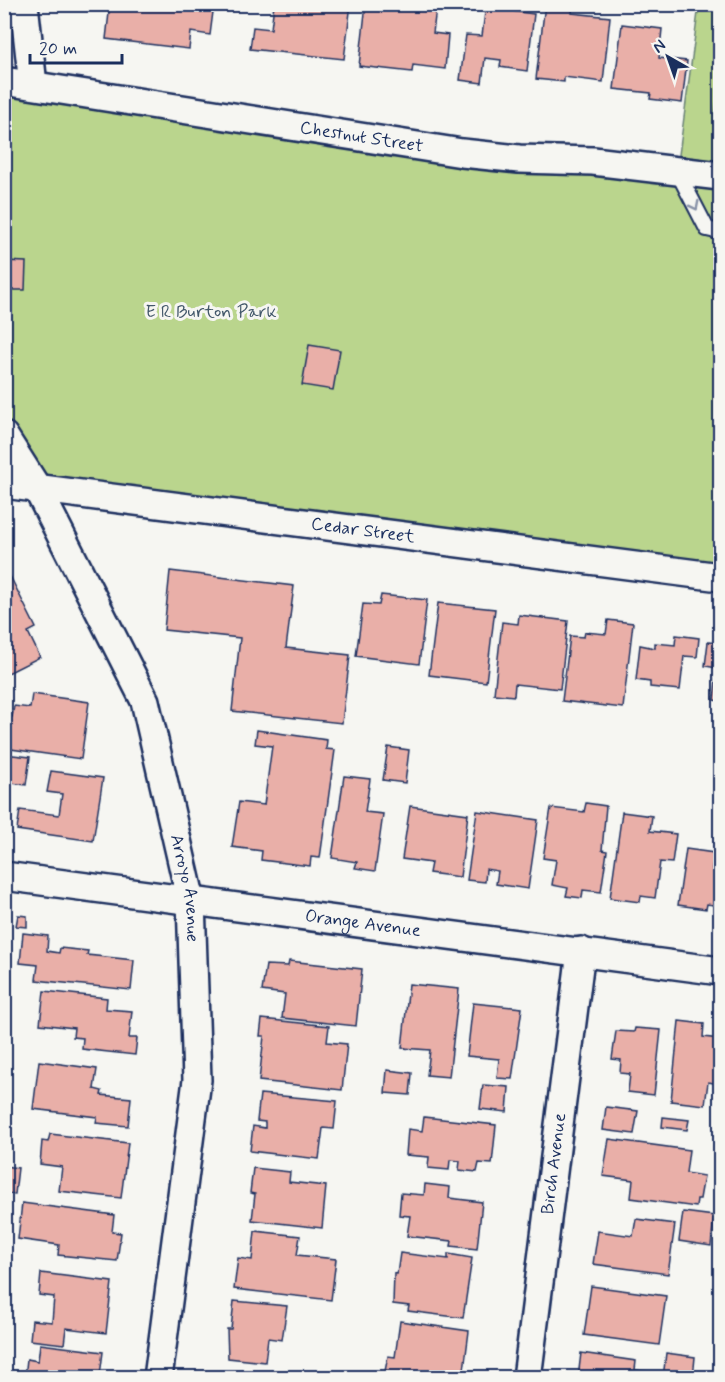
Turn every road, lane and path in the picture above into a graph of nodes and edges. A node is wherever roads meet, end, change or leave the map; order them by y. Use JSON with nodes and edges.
{"nodes":[{"id":1,"x":24,"y":4,"type":"edge"},
{"id":2,"x":4,"y":81,"type":"edge"},
{"id":3,"x":33,"y":85,"type":"junction"},
{"id":4,"x":677,"y":171,"type":"junction"},
{"id":5,"x":720,"y":176,"type":"edge"},
{"id":6,"x":720,"y":232,"type":"edge"},
{"id":7,"x":4,"y":436,"type":"edge"},
{"id":8,"x":4,"y":484,"type":"edge"},
{"id":9,"x":37,"y":488,"type":"junction"},
{"id":10,"x":720,"y":577,"type":"edge"},
{"id":11,"x":4,"y":876,"type":"edge"},
{"id":12,"x":191,"y":901,"type":"junction"},
{"id":13,"x":581,"y":951,"type":"junction"},
{"id":14,"x":720,"y":970,"type":"edge"},
{"id":15,"x":158,"y":1377,"type":"edge"},
{"id":16,"x":527,"y":1377,"type":"edge"}],
"edges":[{"from":1,"to":3,"type":"street"},
{"from":2,"to":3,"type":"street","name":"Chestnut Street"},
{"from":3,"to":4,"type":"street","name":"Chestnut Street"},
{"from":4,"to":5,"type":"street","name":"Chestnut Street"},
{"from":4,"to":6,"type":"lane","one_way":true},
{"from":7,"to":9,"type":"street","name":"Arroyo Avenue"},
{"from":8,"to":9,"type":"street","name":"Cedar Street"},
{"from":9,"to":10,"type":"street","name":"Cedar Street"},
{"from":9,"to":12,"type":"street","name":"Arroyo Avenue"},
{"from":11,"to":12,"type":"street","name":"Orange Avenue"},
{"from":12,"to":13,"type":"street","name":"Orange Avenue"},
{"from":12,"to":15,"type":"street","name":"Arroyo Avenue"},
{"from":13,"to":14,"type":"street","name":"Orange Avenue"},
{"from":13,"to":16,"type":"street","name":"Birch Avenue"}]}
